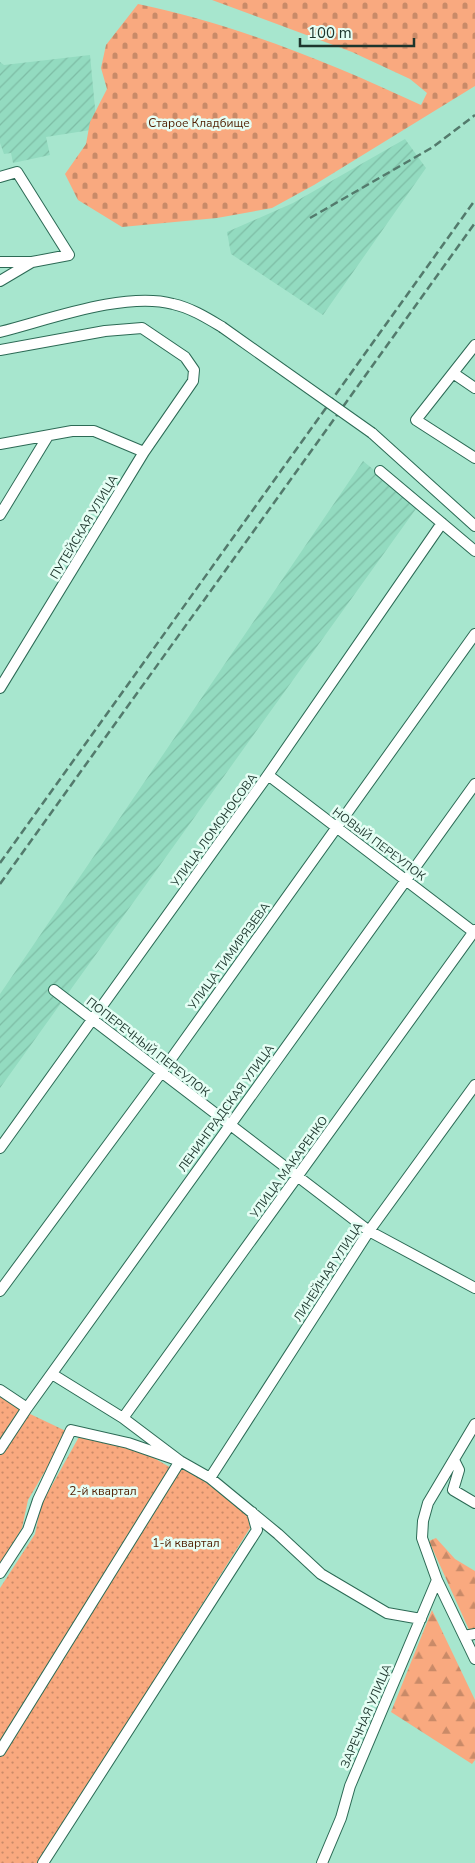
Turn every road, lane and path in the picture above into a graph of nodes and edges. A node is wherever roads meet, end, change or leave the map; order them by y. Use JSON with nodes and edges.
{"nodes":[{"id":1,"x":0,"y":177,"type":"edge"},
{"id":2,"x":0,"y":262,"type":"edge"},
{"id":3,"x":32,"y":262,"type":"junction"},
{"id":4,"x":0,"y":281,"type":"edge"},
{"id":5,"x":0,"y":332,"type":"edge"},
{"id":6,"x":475,"y":344,"type":"edge"},
{"id":7,"x":0,"y":350,"type":"edge"},
{"id":8,"x":453,"y":373,"type":"junction"},
{"id":9,"x":475,"y":388,"type":"edge"},
{"id":10,"x":48,"y":436,"type":"junction"},
{"id":11,"x":0,"y":444,"type":"edge"},
{"id":12,"x":144,"y":452,"type":"junction"},
{"id":13,"x":475,"y":458,"type":"edge"},
{"id":14,"x":380,"y":471,"type":"dead end"},
{"id":15,"x":0,"y":515,"type":"edge"},
{"id":16,"x":442,"y":523,"type":"junction"},
{"id":17,"x":475,"y":526,"type":"edge"},
{"id":18,"x":475,"y":551,"type":"edge"},
{"id":19,"x":475,"y":634,"type":"edge"},
{"id":20,"x":0,"y":688,"type":"edge"},
{"id":21,"x":268,"y":775,"type":"junction"},
{"id":22,"x":475,"y":784,"type":"edge"},
{"id":23,"x":337,"y":828,"type":"junction"},
{"id":24,"x":406,"y":880,"type":"junction"},
{"id":25,"x":475,"y":931,"type":"edge"},
{"id":26,"x":54,"y":990,"type":"dead end"},
{"id":27,"x":93,"y":1020,"type":"junction"},
{"id":28,"x":161,"y":1073,"type":"junction"},
{"id":29,"x":475,"y":1084,"type":"edge"},
{"id":30,"x":229,"y":1126,"type":"junction"},
{"id":31,"x":0,"y":1148,"type":"edge"},
{"id":32,"x":297,"y":1177,"type":"junction"},
{"id":33,"x":369,"y":1231,"type":"junction"},
{"id":34,"x":475,"y":1288,"type":"edge"},
{"id":35,"x":0,"y":1291,"type":"edge"},
{"id":36,"x":52,"y":1374,"type":"junction"},
{"id":37,"x":0,"y":1390,"type":"edge"},
{"id":38,"x":27,"y":1408,"type":"junction"},
{"id":39,"x":123,"y":1418,"type":"junction"},
{"id":40,"x":475,"y":1424,"type":"edge"},
{"id":41,"x":0,"y":1449,"type":"edge"},
{"id":42,"x":454,"y":1460,"type":"junction"},
{"id":43,"x":180,"y":1461,"type":"junction"},
{"id":44,"x":210,"y":1478,"type":"junction"},
{"id":45,"x":475,"y":1503,"type":"edge"},
{"id":46,"x":252,"y":1512,"type":"junction"},
{"id":47,"x":0,"y":1573,"type":"edge"},
{"id":48,"x":437,"y":1580,"type":"junction"},
{"id":49,"x":421,"y":1619,"type":"junction"},
{"id":50,"x":475,"y":1634,"type":"edge"},
{"id":51,"x":464,"y":1636,"type":"junction"},
{"id":52,"x":475,"y":1659,"type":"edge"},
{"id":53,"x":0,"y":1751,"type":"edge"},
{"id":54,"x":43,"y":1863,"type":"edge"},
{"id":55,"x":322,"y":1863,"type":"edge"}],
"edges":[{"from":1,"to":3,"type":"street"},
{"from":2,"to":3,"type":"street"},
{"from":3,"to":4,"type":"street"},
{"from":5,"to":17,"type":"street","bridge":true},
{"from":6,"to":8,"type":"street"},
{"from":7,"to":12,"type":"street","name":"ПУТЕЙСКАЯ УЛИЦА"},
{"from":8,"to":9,"type":"street"},
{"from":8,"to":13,"type":"street"},
{"from":10,"to":11,"type":"street"},
{"from":10,"to":12,"type":"street"},
{"from":10,"to":15,"type":"street"},
{"from":12,"to":20,"type":"street","name":"ПУТЕЙСКАЯ УЛИЦА"},
{"from":14,"to":16,"type":"street"},
{"from":16,"to":18,"type":"street"},
{"from":16,"to":21,"type":"street","name":"УЛИЦА ЛОМОНОСОВА"},
{"from":19,"to":23,"type":"street","name":"УЛИЦА ТИМИРЯЗЕВА"},
{"from":21,"to":23,"type":"street","name":"НОВЫЙ ПЕРЕУЛОК"},
{"from":21,"to":27,"type":"street","name":"УЛИЦА ЛОМОНОСОВА"},
{"from":22,"to":24,"type":"street","name":"ЛЕНИНГРАДСКАЯ УЛИЦА"},
{"from":23,"to":24,"type":"street","name":"НОВЫЙ ПЕРЕУЛОК"},
{"from":23,"to":28,"type":"street","name":"УЛИЦА ТИМИРЯЗЕВА"},
{"from":24,"to":25,"type":"street","name":"НОВЫЙ ПЕРЕУЛОК"},
{"from":24,"to":30,"type":"street","name":"ЛЕНИНГРАДСКАЯ УЛИЦА"},
{"from":25,"to":32,"type":"street","name":"УЛИЦА МАКАРЕНКО"},
{"from":26,"to":27,"type":"street","name":"ПОПЕРЕЧНЫЙ ПЕРЕУЛОК"},
{"from":27,"to":28,"type":"street","name":"ПОПЕРЕЧНЫЙ ПЕРЕУЛОК"},
{"from":27,"to":31,"type":"street","name":"УЛИЦА ЛОМОНОСОВА"},
{"from":28,"to":30,"type":"street","name":"ПОПЕРЕЧНЫЙ ПЕРЕУЛОК"},
{"from":28,"to":35,"type":"street","name":"УЛИЦА ТИМИРЯЗЕВА"},
{"from":29,"to":33,"type":"street","name":"ЛИНЕЙНАЯ УЛИЦА"},
{"from":30,"to":32,"type":"street","name":"ПОПЕРЕЧНЫЙ ПЕРЕУЛОК"},
{"from":30,"to":36,"type":"street","name":"ЛЕНИНГРАДСКАЯ УЛИЦА"},
{"from":32,"to":33,"type":"street","name":"ПОПЕРЕЧНЫЙ ПЕРЕУЛОК"},
{"from":32,"to":39,"type":"street","name":"УЛИЦА МАКАРЕНКО"},
{"from":33,"to":34,"type":"street","name":"ПОПЕРЕЧНЫЙ ПЕРЕУЛОК"},
{"from":33,"to":44,"type":"street","name":"ЛИНЕЙНАЯ УЛИЦА"},
{"from":36,"to":38,"type":"street","name":"ЛЕНИНГРАДСКАЯ УЛИЦА"},
{"from":36,"to":39,"type":"street"},
{"from":37,"to":38,"type":"street"},
{"from":38,"to":41,"type":"street","name":"ЛЕНИНГРАДСКАЯ УЛИЦА"},
{"from":39,"to":43,"type":"street"},
{"from":40,"to":42,"type":"street"},
{"from":42,"to":45,"type":"street"},
{"from":42,"to":48,"type":"street"},
{"from":43,"to":44,"type":"street"},
{"from":43,"to":47,"type":"street"},
{"from":43,"to":53,"type":"street"},
{"from":44,"to":46,"type":"street"},
{"from":46,"to":49,"type":"street"},
{"from":46,"to":54,"type":"street"},
{"from":48,"to":49,"type":"street","name":"ЗАРЕЧНАЯ УЛИЦА"},
{"from":48,"to":51,"type":"street"},
{"from":49,"to":55,"type":"street","name":"ЗАРЕЧНАЯ УЛИЦА"},
{"from":50,"to":51,"type":"street"},
{"from":51,"to":52,"type":"street"}]}
